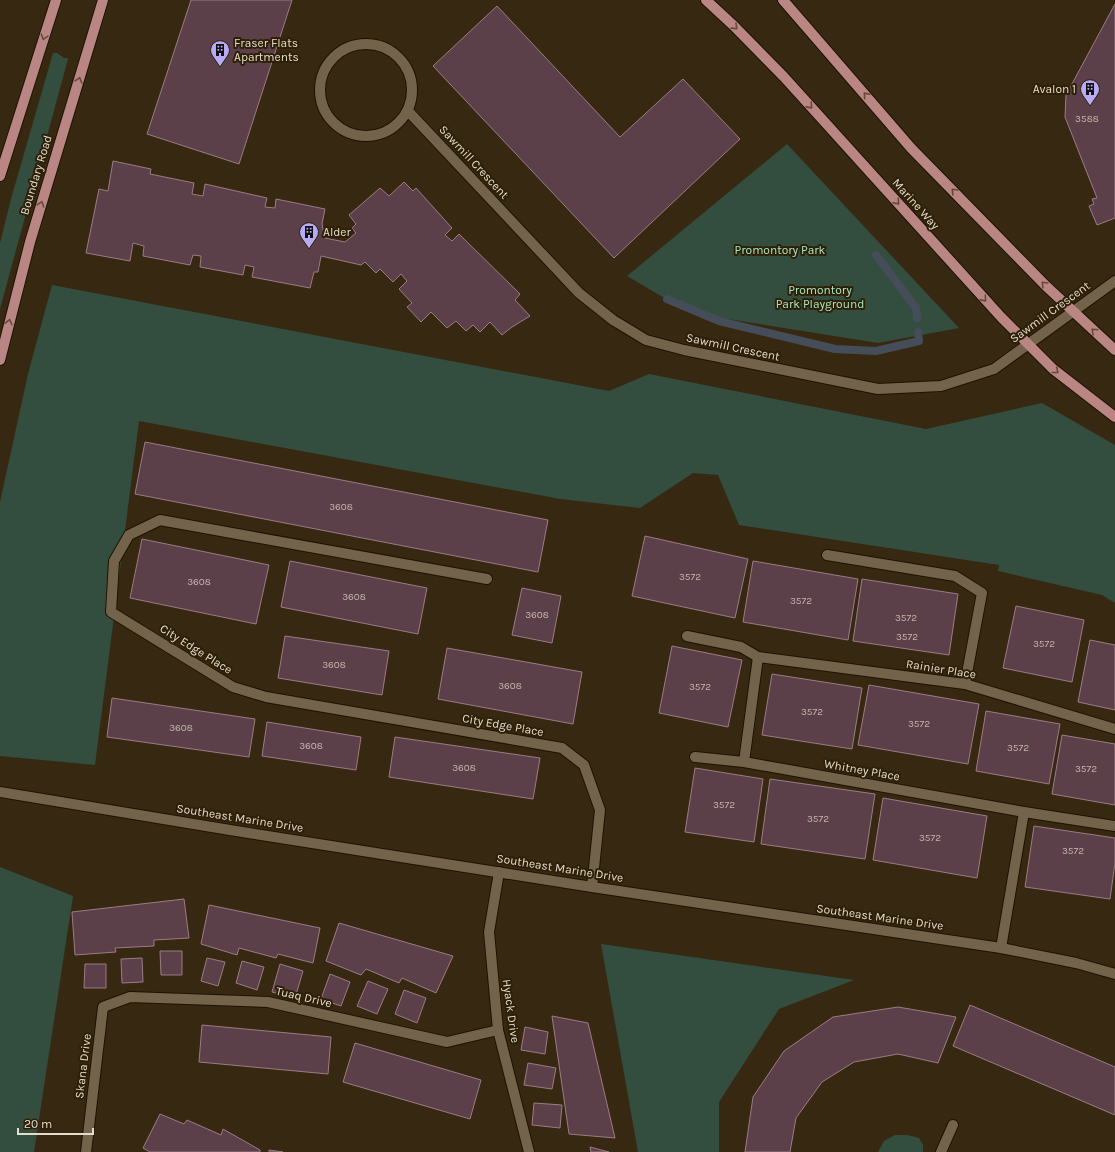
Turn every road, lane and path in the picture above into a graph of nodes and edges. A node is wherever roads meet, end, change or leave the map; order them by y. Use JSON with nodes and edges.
{"nodes":[{"id":1,"x":56,"y":0,"type":"edge"},
{"id":2,"x":103,"y":0,"type":"edge"},
{"id":3,"x":706,"y":0,"type":"edge"},
{"id":4,"x":783,"y":0,"type":"edge"},
{"id":5,"x":408,"y":111,"type":"junction"},
{"id":6,"x":0,"y":176,"type":"edge"},
{"id":7,"x":1115,"y":281,"type":"edge"},
{"id":8,"x":1073,"y":311,"type":"junction"},
{"id":9,"x":1028,"y":344,"type":"junction"},
{"id":10,"x":1115,"y":350,"type":"edge"},
{"id":11,"x":0,"y":360,"type":"edge"},
{"id":12,"x":1115,"y":417,"type":"edge"},
{"id":13,"x":827,"y":555,"type":"dead end"},
{"id":14,"x":486,"y":579,"type":"dead end"},
{"id":15,"x":687,"y":636,"type":"dead end"},
{"id":16,"x":758,"y":657,"type":"junction"},
{"id":17,"x":965,"y":684,"type":"junction"},
{"id":18,"x":1115,"y":729,"type":"edge"},
{"id":19,"x":695,"y":757,"type":"dead end"},
{"id":20,"x":744,"y":762,"type":"junction"},
{"id":21,"x":0,"y":792,"type":"edge"},
{"id":22,"x":1024,"y":812,"type":"junction"},
{"id":23,"x":1115,"y":826,"type":"edge"},
{"id":24,"x":499,"y":872,"type":"junction"},
{"id":25,"x":592,"y":887,"type":"junction"},
{"id":26,"x":1001,"y":948,"type":"junction"},
{"id":27,"x":1115,"y":974,"type":"edge"},
{"id":28,"x":103,"y":1007,"type":"joint"},
{"id":29,"x":498,"y":1030,"type":"junction"},
{"id":30,"x":953,"y":1125,"type":"dead end"},
{"id":31,"x":86,"y":1152,"type":"edge"},
{"id":32,"x":529,"y":1152,"type":"edge"},
{"id":33,"x":942,"y":1152,"type":"edge"}],
"edges":[{"from":1,"to":6,"type":"main road","one_way":true},
{"from":11,"to":2,"type":"main road","name":"Boundary Road","one_way":true},
{"from":3,"to":9,"type":"main road","name":"Marine Way","one_way":true},
{"from":8,"to":4,"type":"main road","one_way":true},
{"from":5,"to":5,"type":"street"},
{"from":5,"to":9,"type":"street","name":"Sawmill Crescent"},
{"from":7,"to":8,"type":"street","name":"Sawmill Crescent"},
{"from":8,"to":9,"type":"street","name":"Sawmill Crescent"},
{"from":10,"to":8,"type":"main road","one_way":true},
{"from":9,"to":12,"type":"main road","name":"Marine Way","one_way":true},
{"from":13,"to":17,"type":"street"},
{"from":14,"to":25,"type":"street","name":"City Edge Place"},
{"from":15,"to":16,"type":"street","name":"Rainier Place"},
{"from":16,"to":17,"type":"street","name":"Rainier Place"},
{"from":16,"to":20,"type":"street"},
{"from":17,"to":18,"type":"street","name":"Rainier Place"},
{"from":19,"to":20,"type":"street","name":"Whitney Place"},
{"from":20,"to":22,"type":"street","name":"Whitney Place"},
{"from":21,"to":24,"type":"street","name":"Southeast Marine Drive"},
{"from":22,"to":23,"type":"street","name":"Whitney Place"},
{"from":22,"to":26,"type":"street"},
{"from":24,"to":25,"type":"street","name":"Southeast Marine Drive"},
{"from":24,"to":29,"type":"street","name":"Hyack Drive"},
{"from":25,"to":26,"type":"street","name":"Southeast Marine Drive"},
{"from":26,"to":27,"type":"street","name":"Southeast Marine Drive"},
{"from":28,"to":29,"type":"street","name":"Tuaq Drive"},
{"from":28,"to":31,"type":"street","name":"Skana Drive"},
{"from":29,"to":32,"type":"street","name":"Hyack Drive"},
{"from":30,"to":33,"type":"street"}]}
